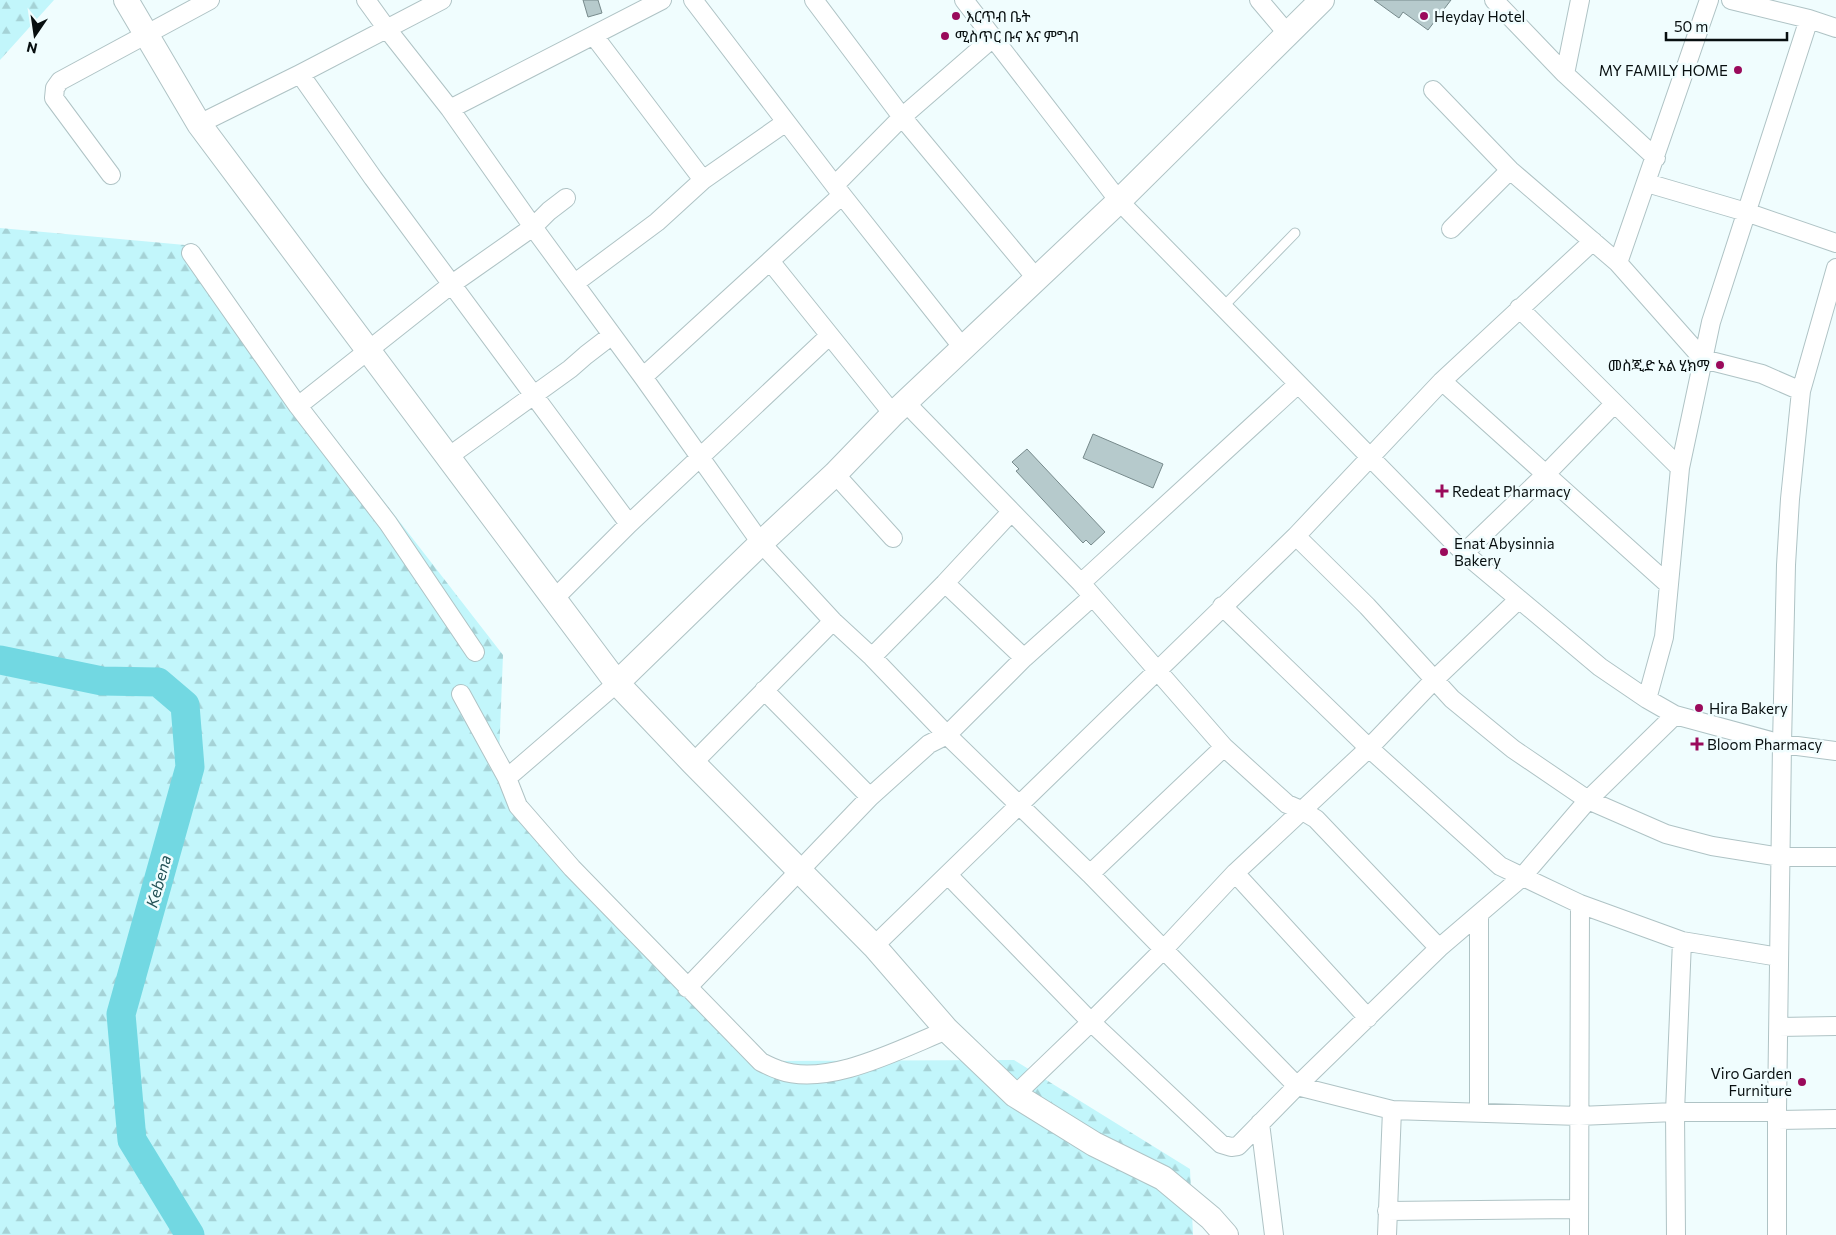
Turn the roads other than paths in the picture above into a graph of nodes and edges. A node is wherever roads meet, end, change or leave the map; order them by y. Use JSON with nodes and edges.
{"nodes":[{"id":1,"x":126,"y":0,"type":"edge"},
{"id":2,"x":210,"y":0,"type":"edge"},
{"id":3,"x":366,"y":0,"type":"edge"},
{"id":4,"x":442,"y":0,"type":"edge"},
{"id":5,"x":662,"y":0,"type":"edge"},
{"id":6,"x":693,"y":0,"type":"edge"},
{"id":7,"x":814,"y":0,"type":"edge"},
{"id":8,"x":964,"y":0,"type":"edge"},
{"id":9,"x":1259,"y":0,"type":"edge"},
{"id":10,"x":1322,"y":0,"type":"edge"},
{"id":11,"x":1494,"y":0,"type":"edge"},
{"id":12,"x":1580,"y":0,"type":"edge"},
{"id":13,"x":1710,"y":0,"type":"edge"},
{"id":14,"x":1731,"y":0,"type":"edge"},
{"id":15,"x":1809,"y":19,"type":"junction"},
{"id":16,"x":1836,"y":28,"type":"edge"},
{"id":17,"x":387,"y":29,"type":"junction"},
{"id":18,"x":1287,"y":33,"type":"junction"},
{"id":19,"x":145,"y":34,"type":"junction"},
{"id":20,"x":594,"y":36,"type":"junction"},
{"id":21,"x":994,"y":37,"type":"junction"},
{"id":22,"x":300,"y":74,"type":"junction"},
{"id":23,"x":1565,"y":74,"type":"junction"},
{"id":24,"x":1433,"y":90,"type":"dead end"},
{"id":25,"x":450,"y":109,"type":"junction"},
{"id":26,"x":902,"y":117,"type":"junction"},
{"id":27,"x":786,"y":122,"type":"junction"},
{"id":28,"x":199,"y":124,"type":"junction"},
{"id":29,"x":1656,"y":158,"type":"junction"},
{"id":30,"x":1510,"y":170,"type":"junction"},
{"id":31,"x":111,"y":175,"type":"dead end"},
{"id":32,"x":703,"y":180,"type":"junction"},
{"id":33,"x":1647,"y":183,"type":"junction"},
{"id":34,"x":838,"y":190,"type":"junction"},
{"id":35,"x":566,"y":198,"type":"dead end"},
{"id":36,"x":1119,"y":201,"type":"junction"},
{"id":37,"x":1746,"y":212,"type":"junction"},
{"id":38,"x":532,"y":227,"type":"junction"},
{"id":39,"x":1450,"y":229,"type":"dead end"},
{"id":40,"x":1295,"y":233,"type":"dead end"},
{"id":41,"x":1593,"y":241,"type":"junction"},
{"id":42,"x":1836,"y":243,"type":"edge"},
{"id":43,"x":191,"y":253,"type":"dead end"},
{"id":44,"x":770,"y":261,"type":"junction"},
{"id":45,"x":1618,"y":263,"type":"junction"},
{"id":46,"x":1836,"y":268,"type":"edge"},
{"id":47,"x":1036,"y":278,"type":"junction"},
{"id":48,"x":575,"y":283,"type":"junction"},
{"id":49,"x":452,"y":284,"type":"junction"},
{"id":50,"x":1223,"y":307,"type":"junction"},
{"id":51,"x":1519,"y":308,"type":"junction"},
{"id":52,"x":612,"y":335,"type":"junction"},
{"id":53,"x":828,"y":336,"type":"junction"},
{"id":54,"x":963,"y":348,"type":"junction"},
{"id":55,"x":369,"y":351,"type":"junction"},
{"id":56,"x":1703,"y":359,"type":"junction"},
{"id":57,"x":643,"y":377,"type":"junction"},
{"id":58,"x":1442,"y":381,"type":"junction"},
{"id":59,"x":1298,"y":384,"type":"junction"},
{"id":60,"x":1801,"y":391,"type":"junction"},
{"id":61,"x":534,"y":394,"type":"junction"},
{"id":62,"x":1614,"y":404,"type":"junction"},
{"id":63,"x":298,"y":406,"type":"junction"},
{"id":64,"x":899,"y":408,"type":"junction"},
{"id":65,"x":448,"y":457,"type":"junction"},
{"id":66,"x":700,"y":457,"type":"junction"},
{"id":67,"x":1371,"y":457,"type":"junction"},
{"id":68,"x":1680,"y":468,"type":"junction"},
{"id":69,"x":835,"y":474,"type":"junction"},
{"id":70,"x":1545,"y":474,"type":"junction"},
{"id":71,"x":1011,"y":512,"type":"junction"},
{"id":72,"x":629,"y":524,"type":"junction"},
{"id":73,"x":1296,"y":536,"type":"junction"},
{"id":74,"x":894,"y":538,"type":"dead end"},
{"id":75,"x":761,"y":543,"type":"junction"},
{"id":76,"x":1464,"y":553,"type":"junction"},
{"id":77,"x":945,"y":583,"type":"junction"},
{"id":78,"x":1669,"y":585,"type":"junction"},
{"id":79,"x":1087,"y":590,"type":"junction"},
{"id":80,"x":554,"y":600,"type":"junction"},
{"id":81,"x":1518,"y":600,"type":"junction"},
{"id":82,"x":1222,"y":606,"type":"junction"},
{"id":83,"x":833,"y":621,"type":"junction"},
{"id":84,"x":475,"y":652,"type":"dead end"},
{"id":85,"x":872,"y":657,"type":"junction"},
{"id":86,"x":1024,"y":658,"type":"junction"},
{"id":87,"x":1157,"y":670,"type":"junction"},
{"id":88,"x":1434,"y":680,"type":"junction"},
{"id":89,"x":617,"y":683,"type":"junction"},
{"id":90,"x":764,"y":690,"type":"junction"},
{"id":91,"x":461,"y":694,"type":"dead end"},
{"id":92,"x":1647,"y":699,"type":"junction"},
{"id":93,"x":1675,"y":715,"type":"junction"},
{"id":94,"x":947,"y":735,"type":"junction"},
{"id":95,"x":1782,"y":744,"type":"junction"},
{"id":96,"x":1224,"y":747,"type":"junction"},
{"id":97,"x":1369,"y":748,"type":"junction"},
{"id":98,"x":1836,"y":751,"type":"edge"},
{"id":99,"x":693,"y":763,"type":"junction"},
{"id":100,"x":507,"y":778,"type":"junction"},
{"id":101,"x":870,"y":797,"type":"junction"},
{"id":102,"x":1588,"y":800,"type":"junction"},
{"id":103,"x":1019,"y":806,"type":"junction"},
{"id":104,"x":1301,"y":810,"type":"junction"},
{"id":105,"x":1781,"y":857,"type":"junction"},
{"id":106,"x":1836,"y":857,"type":"edge"},
{"id":107,"x":800,"y":870,"type":"junction"},
{"id":108,"x":1235,"y":873,"type":"junction"},
{"id":109,"x":1090,"y":874,"type":"junction"},
{"id":110,"x":948,"y":875,"type":"junction"},
{"id":111,"x":1522,"y":877,"type":"junction"},
{"id":112,"x":1580,"y":904,"type":"junction"},
{"id":113,"x":1480,"y":914,"type":"junction"},
{"id":114,"x":1682,"y":941,"type":"junction"},
{"id":115,"x":874,"y":946,"type":"junction"},
{"id":116,"x":1439,"y":948,"type":"junction"},
{"id":117,"x":1164,"y":949,"type":"junction"},
{"id":118,"x":1779,"y":957,"type":"junction"},
{"id":119,"x":688,"y":988,"type":"junction"},
{"id":120,"x":1368,"y":1018,"type":"junction"},
{"id":121,"x":1091,"y":1022,"type":"junction"},
{"id":122,"x":1836,"y":1026,"type":"edge"},
{"id":123,"x":1778,"y":1027,"type":"junction"},
{"id":124,"x":947,"y":1030,"type":"junction"},
{"id":125,"x":1297,"y":1086,"type":"junction"},
{"id":126,"x":1015,"y":1095,"type":"junction"},
{"id":127,"x":1392,"y":1110,"type":"junction"},
{"id":128,"x":1479,"y":1112,"type":"junction"},
{"id":129,"x":1675,"y":1112,"type":"junction"},
{"id":130,"x":1579,"y":1116,"type":"junction"},
{"id":131,"x":1777,"y":1116,"type":"junction"},
{"id":132,"x":1836,"y":1119,"type":"edge"},
{"id":133,"x":1260,"y":1122,"type":"junction"},
{"id":134,"x":1579,"y":1209,"type":"junction"},
{"id":135,"x":1387,"y":1211,"type":"junction"},
{"id":136,"x":1226,"y":1235,"type":"edge"},
{"id":137,"x":1274,"y":1235,"type":"edge"},
{"id":138,"x":1387,"y":1235,"type":"edge"},
{"id":139,"x":1579,"y":1235,"type":"edge"},
{"id":140,"x":1676,"y":1235,"type":"edge"},
{"id":141,"x":1777,"y":1235,"type":"edge"}],
"edges":[{"from":1,"to":19,"type":"main road"},
{"from":2,"to":19,"type":"street"},
{"from":3,"to":17,"type":"street"},
{"from":4,"to":17,"type":"street"},
{"from":5,"to":20,"type":"street"},
{"from":6,"to":27,"type":"street"},
{"from":7,"to":26,"type":"street"},
{"from":8,"to":21,"type":"street"},
{"from":9,"to":18,"type":"street"},
{"from":10,"to":18,"type":"main road"},
{"from":11,"to":23,"type":"street"},
{"from":12,"to":23,"type":"street"},
{"from":13,"to":29,"type":"street"},
{"from":14,"to":15,"type":"street"},
{"from":15,"to":16,"type":"street"},
{"from":15,"to":37,"type":"street"},
{"from":17,"to":22,"type":"street"},
{"from":17,"to":25,"type":"street"},
{"from":18,"to":36,"type":"main road"},
{"from":19,"to":28,"type":"main road"},
{"from":19,"to":31,"type":"street"},
{"from":20,"to":25,"type":"street"},
{"from":20,"to":32,"type":"street"},
{"from":21,"to":26,"type":"street"},
{"from":21,"to":36,"type":"street"},
{"from":22,"to":28,"type":"street"},
{"from":22,"to":49,"type":"street"},
{"from":23,"to":29,"type":"street"},
{"from":24,"to":30,"type":"street"},
{"from":25,"to":38,"type":"street"},
{"from":26,"to":34,"type":"street"},
{"from":26,"to":47,"type":"street"},
{"from":27,"to":32,"type":"street"},
{"from":27,"to":34,"type":"street"},
{"from":28,"to":55,"type":"main road"},
{"from":29,"to":33,"type":"street"},
{"from":30,"to":39,"type":"street"},
{"from":30,"to":41,"type":"street"},
{"from":32,"to":48,"type":"street"},
{"from":33,"to":37,"type":"street"},
{"from":33,"to":45,"type":"street"},
{"from":34,"to":44,"type":"street"},
{"from":34,"to":54,"type":"street"},
{"from":35,"to":38,"type":"street"},
{"from":36,"to":47,"type":"main road"},
{"from":36,"to":50,"type":"street"},
{"from":37,"to":42,"type":"street"},
{"from":37,"to":56,"type":"street"},
{"from":38,"to":48,"type":"street"},
{"from":38,"to":49,"type":"street"},
{"from":40,"to":50,"type":"lane"},
{"from":41,"to":45,"type":"street"},
{"from":41,"to":51,"type":"street"},
{"from":43,"to":63,"type":"street"},
{"from":44,"to":53,"type":"street"},
{"from":44,"to":57,"type":"street"},
{"from":45,"to":56,"type":"street"},
{"from":46,"to":60,"type":"street"},
{"from":47,"to":54,"type":"main road"},
{"from":48,"to":52,"type":"street"},
{"from":49,"to":55,"type":"street"},
{"from":49,"to":61,"type":"street"},
{"from":50,"to":59,"type":"street"},
{"from":51,"to":58,"type":"street"},
{"from":51,"to":62,"type":"street"},
{"from":52,"to":57,"type":"street"},
{"from":52,"to":61,"type":"street"},
{"from":53,"to":64,"type":"street"},
{"from":53,"to":66,"type":"street"},
{"from":54,"to":64,"type":"main road"},
{"from":55,"to":63,"type":"street"},
{"from":55,"to":65,"type":"main road"},
{"from":56,"to":60,"type":"street"},
{"from":56,"to":68,"type":"street"},
{"from":57,"to":66,"type":"street"},
{"from":58,"to":67,"type":"street"},
{"from":58,"to":70,"type":"street"},
{"from":59,"to":67,"type":"street"},
{"from":59,"to":79,"type":"street"},
{"from":60,"to":95,"type":"street"},
{"from":61,"to":65,"type":"street"},
{"from":61,"to":72,"type":"street"},
{"from":62,"to":68,"type":"street"},
{"from":62,"to":70,"type":"street"},
{"from":63,"to":84,"type":"street"},
{"from":64,"to":69,"type":"main road"},
{"from":64,"to":71,"type":"street"},
{"from":65,"to":80,"type":"main road"},
{"from":66,"to":72,"type":"street"},
{"from":66,"to":75,"type":"street"},
{"from":67,"to":73,"type":"street"},
{"from":67,"to":76,"type":"street"},
{"from":68,"to":78,"type":"street"},
{"from":69,"to":74,"type":"street"},
{"from":69,"to":75,"type":"main road"},
{"from":70,"to":76,"type":"street"},
{"from":70,"to":78,"type":"street"},
{"from":71,"to":77,"type":"street"},
{"from":71,"to":79,"type":"street"},
{"from":72,"to":80,"type":"street"},
{"from":73,"to":82,"type":"street"},
{"from":73,"to":88,"type":"street"},
{"from":75,"to":83,"type":"street"},
{"from":75,"to":89,"type":"main road"},
{"from":76,"to":81,"type":"street"},
{"from":77,"to":85,"type":"street"},
{"from":77,"to":86,"type":"street"},
{"from":78,"to":92,"type":"street"},
{"from":79,"to":86,"type":"street"},
{"from":79,"to":87,"type":"street"},
{"from":80,"to":89,"type":"main road"},
{"from":81,"to":88,"type":"street"},
{"from":81,"to":92,"type":"street"},
{"from":82,"to":87,"type":"street"},
{"from":82,"to":97,"type":"street"},
{"from":83,"to":85,"type":"street"},
{"from":83,"to":90,"type":"street"},
{"from":85,"to":94,"type":"street"},
{"from":86,"to":94,"type":"street"},
{"from":87,"to":96,"type":"street"},
{"from":87,"to":103,"type":"street"},
{"from":88,"to":97,"type":"street"},
{"from":88,"to":102,"type":"street"},
{"from":89,"to":99,"type":"main road"},
{"from":89,"to":100,"type":"street"},
{"from":90,"to":99,"type":"street"},
{"from":90,"to":101,"type":"street"},
{"from":91,"to":100,"type":"street"},
{"from":92,"to":93,"type":"street"},
{"from":93,"to":95,"type":"street"},
{"from":93,"to":102,"type":"street"},
{"from":94,"to":101,"type":"street"},
{"from":94,"to":103,"type":"street"},
{"from":95,"to":98,"type":"street"},
{"from":95,"to":105,"type":"street"},
{"from":96,"to":104,"type":"street"},
{"from":96,"to":109,"type":"street"},
{"from":97,"to":104,"type":"street"},
{"from":97,"to":111,"type":"street"},
{"from":99,"to":107,"type":"main road"},
{"from":100,"to":119,"type":"street"},
{"from":101,"to":107,"type":"street"},
{"from":102,"to":105,"type":"street"},
{"from":102,"to":111,"type":"street"},
{"from":103,"to":109,"type":"street"},
{"from":103,"to":110,"type":"street"},
{"from":104,"to":108,"type":"street"},
{"from":104,"to":116,"type":"street"},
{"from":105,"to":106,"type":"street"},
{"from":105,"to":118,"type":"street"},
{"from":107,"to":115,"type":"main road"},
{"from":107,"to":119,"type":"street"},
{"from":108,"to":117,"type":"street"},
{"from":108,"to":120,"type":"street"},
{"from":109,"to":117,"type":"street"},
{"from":110,"to":115,"type":"street"},
{"from":110,"to":121,"type":"street"},
{"from":111,"to":112,"type":"street"},
{"from":111,"to":113,"type":"street"},
{"from":112,"to":114,"type":"street"},
{"from":112,"to":130,"type":"street"},
{"from":113,"to":116,"type":"street"},
{"from":113,"to":128,"type":"street"},
{"from":114,"to":118,"type":"street"},
{"from":114,"to":129,"type":"street"},
{"from":115,"to":124,"type":"main road"},
{"from":116,"to":120,"type":"street"},
{"from":117,"to":121,"type":"street"},
{"from":117,"to":125,"type":"street"},
{"from":118,"to":123,"type":"street"},
{"from":119,"to":124,"type":"street"},
{"from":120,"to":125,"type":"street"},
{"from":121,"to":126,"type":"street"},
{"from":121,"to":133,"type":"street"},
{"from":122,"to":123,"type":"street"},
{"from":123,"to":131,"type":"street"},
{"from":124,"to":126,"type":"main road"},
{"from":125,"to":127,"type":"street"},
{"from":125,"to":133,"type":"street"},
{"from":126,"to":136,"type":"main road"},
{"from":127,"to":128,"type":"street"},
{"from":127,"to":135,"type":"street"},
{"from":128,"to":130,"type":"street"},
{"from":129,"to":130,"type":"street"},
{"from":129,"to":131,"type":"street"},
{"from":129,"to":140,"type":"street"},
{"from":130,"to":134,"type":"street"},
{"from":131,"to":132,"type":"street"},
{"from":131,"to":141,"type":"street"},
{"from":133,"to":137,"type":"street"},
{"from":134,"to":135,"type":"street"},
{"from":134,"to":139,"type":"street"},
{"from":135,"to":138,"type":"street"}]}
